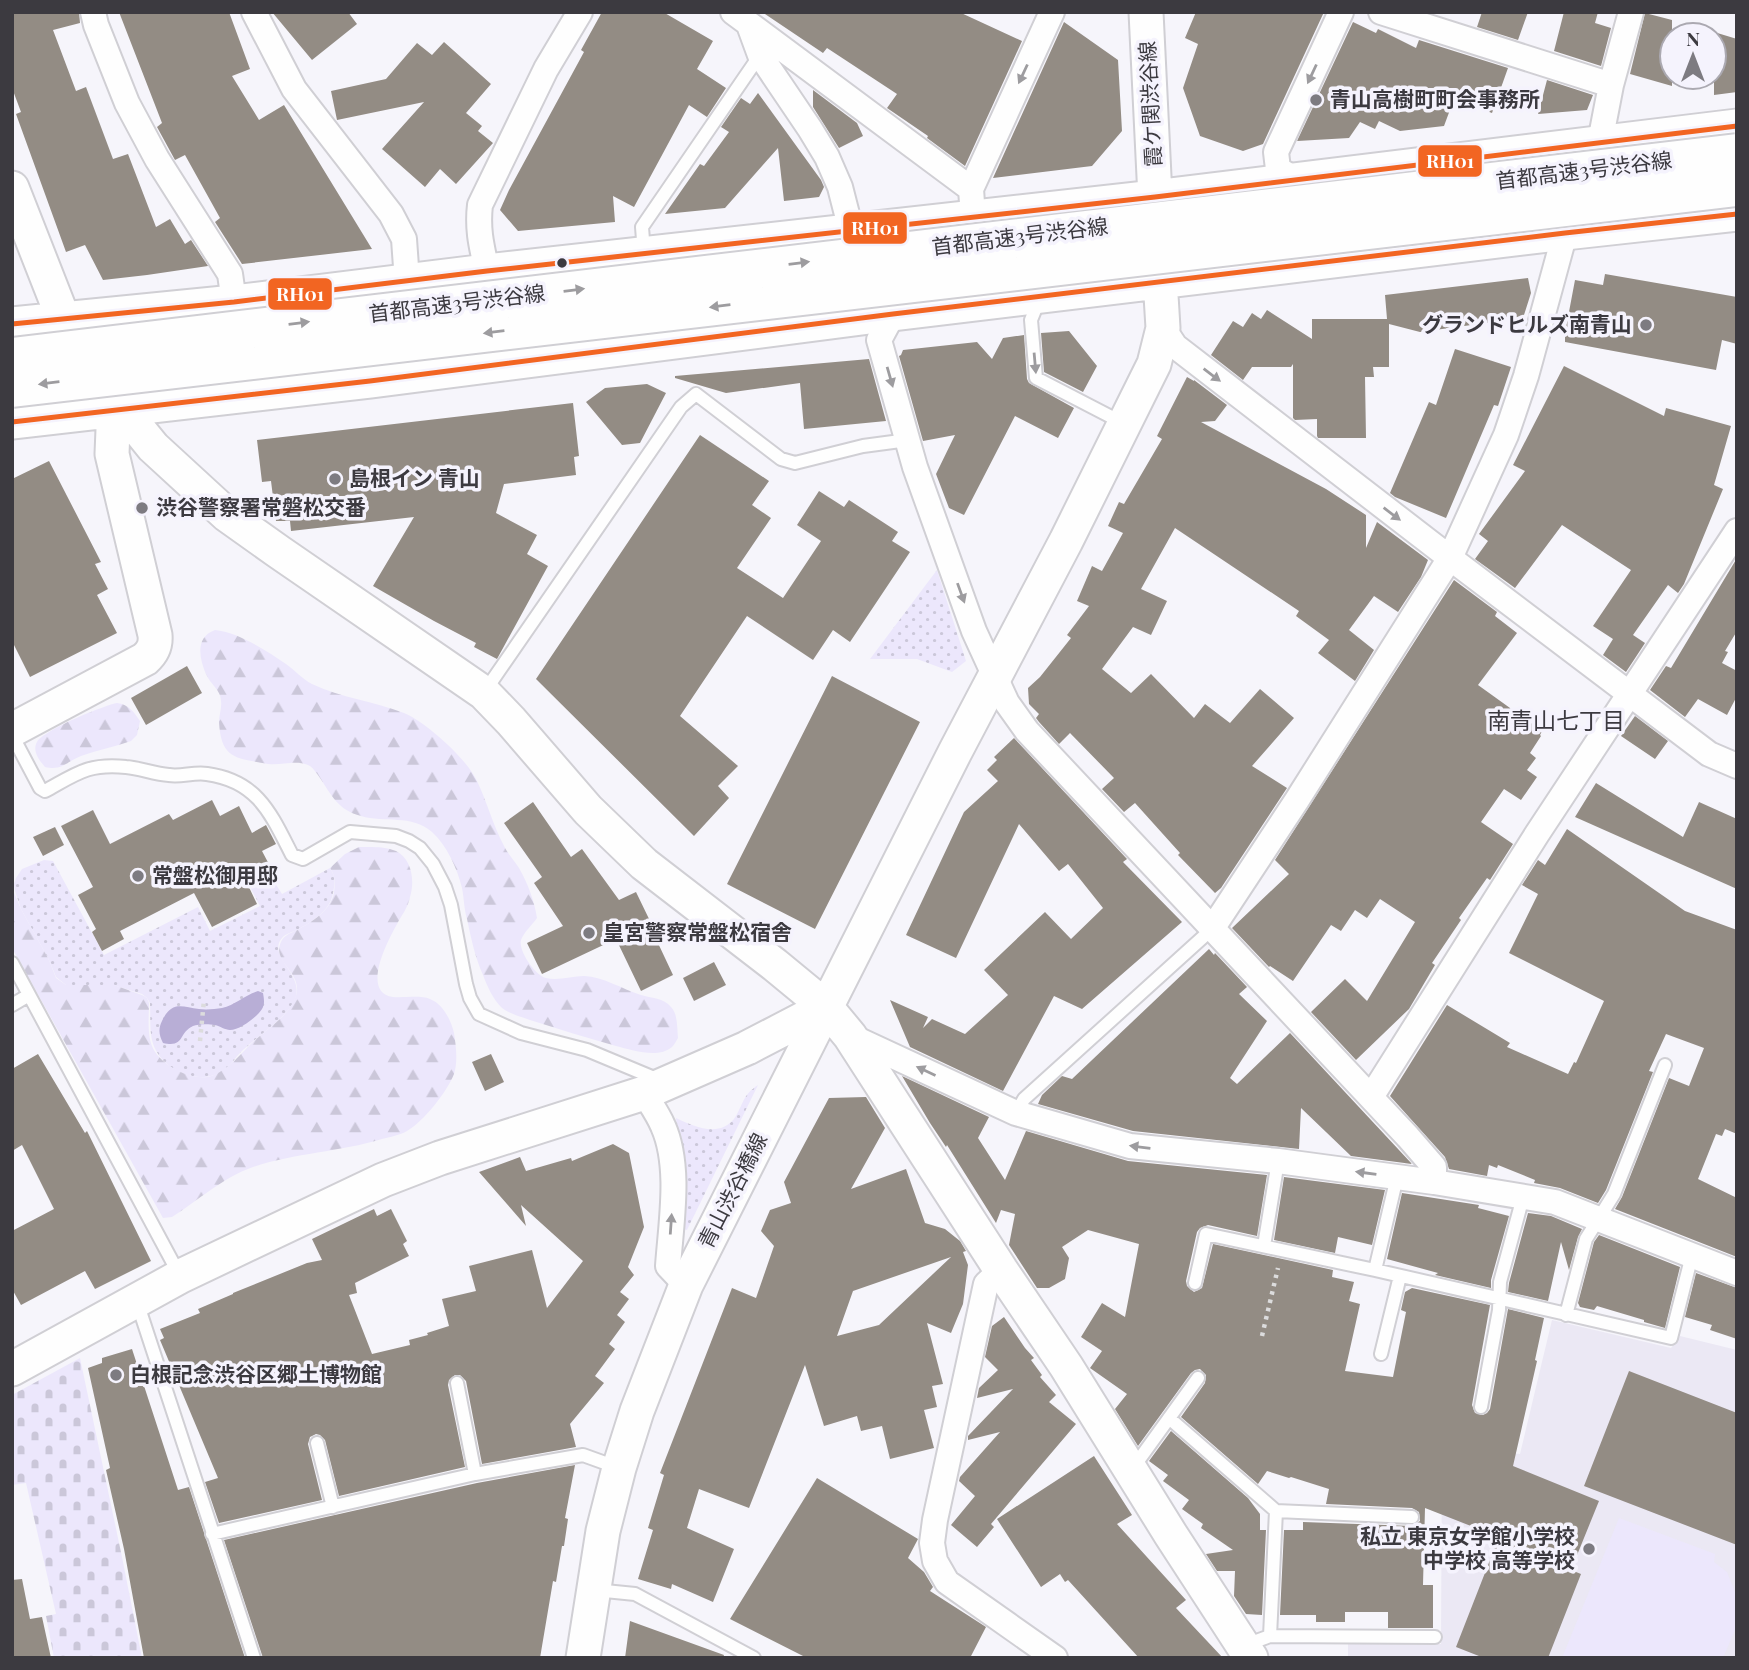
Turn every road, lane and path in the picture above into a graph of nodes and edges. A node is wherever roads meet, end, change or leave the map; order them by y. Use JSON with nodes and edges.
{"nodes":[{"id":1,"x":93,"y":12,"type":"edge"},
{"id":2,"x":254,"y":12,"type":"edge"},
{"id":3,"x":580,"y":12,"type":"edge"},
{"id":4,"x":1052,"y":12,"type":"edge"},
{"id":5,"x":1146,"y":12,"type":"edge"},
{"id":6,"x":1341,"y":12,"type":"edge"},
{"id":7,"x":1381,"y":12,"type":"edge"},
{"id":8,"x":1631,"y":12,"type":"edge"},
{"id":9,"x":741,"y":18,"type":"edge"},
{"id":10,"x":760,"y":55,"type":"junction"},
{"id":11,"x":1611,"y":85,"type":"junction"},
{"id":12,"x":1737,"y":126,"type":"edge"},
{"id":13,"x":1600,"y":142,"type":"junction"},
{"id":14,"x":1737,"y":153,"type":"edge"},
{"id":15,"x":1737,"y":169,"type":"edge"},
{"id":16,"x":1296,"y":180,"type":"junction"},
{"id":17,"x":1737,"y":187,"type":"edge"},
{"id":18,"x":12,"y":188,"type":"edge"},
{"id":19,"x":1155,"y":197,"type":"junction"},
{"id":20,"x":972,"y":203,"type":"junction"},
{"id":21,"x":1737,"y":214,"type":"edge"},
{"id":22,"x":851,"y":230,"type":"junction"},
{"id":23,"x":1565,"y":233,"type":"junction"},
{"id":24,"x":1157,"y":235,"type":"junction"},
{"id":25,"x":1466,"y":245,"type":"junction"},
{"id":26,"x":644,"y":254,"type":"junction"},
{"id":27,"x":487,"y":271,"type":"junction"},
{"id":28,"x":408,"y":281,"type":"junction"},
{"id":29,"x":1160,"y":282,"type":"junction"},
{"id":30,"x":1041,"y":296,"type":"junction"},
{"id":31,"x":234,"y":302,"type":"junction"},
{"id":32,"x":893,"y":314,"type":"junction"},
{"id":33,"x":64,"y":318,"type":"junction"},
{"id":34,"x":12,"y":324,"type":"edge"},
{"id":35,"x":1163,"y":328,"type":"junction"},
{"id":36,"x":12,"y":357,"type":"edge"},
{"id":37,"x":90,"y":362,"type":"junction"},
{"id":38,"x":400,"y":377,"type":"junction"},
{"id":39,"x":12,"y":388,"type":"edge"},
{"id":40,"x":123,"y":410,"type":"junction"},
{"id":41,"x":12,"y":422,"type":"edge"},
{"id":42,"x":1125,"y":424,"type":"junction"},
{"id":43,"x":908,"y":440,"type":"junction"},
{"id":44,"x":1737,"y":531,"type":"edge"},
{"id":45,"x":1450,"y":558,"type":"junction"},
{"id":46,"x":994,"y":675,"type":"junction"},
{"id":47,"x":484,"y":694,"type":"junction"},
{"id":48,"x":1630,"y":694,"type":"junction"},
{"id":49,"x":12,"y":733,"type":"edge"},
{"id":50,"x":1737,"y":766,"type":"edge"},
{"id":51,"x":1212,"y":929,"type":"junction"},
{"id":52,"x":12,"y":963,"type":"edge"},
{"id":53,"x":29,"y":995,"type":"junction"},
{"id":54,"x":203,"y":1003,"type":"dead end"},
{"id":55,"x":12,"y":1005,"type":"edge"},
{"id":56,"x":826,"y":1007,"type":"junction"},
{"id":57,"x":850,"y":1036,"type":"junction"},
{"id":58,"x":200,"y":1041,"type":"dead end"},
{"id":59,"x":1665,"y":1065,"type":"dead end"},
{"id":60,"x":655,"y":1088,"type":"junction"},
{"id":61,"x":1371,"y":1097,"type":"junction"},
{"id":62,"x":1016,"y":1113,"type":"junction"},
{"id":63,"x":1279,"y":1161,"type":"junction"},
{"id":64,"x":1397,"y":1177,"type":"junction"},
{"id":65,"x":1434,"y":1182,"type":"junction"},
{"id":66,"x":1523,"y":1197,"type":"junction"},
{"id":67,"x":1598,"y":1219,"type":"junction"},
{"id":68,"x":1264,"y":1246,"type":"junction"},
{"id":69,"x":1283,"y":1250,"type":"junction"},
{"id":70,"x":1692,"y":1255,"type":"junction"},
{"id":71,"x":1001,"y":1269,"type":"junction"},
{"id":72,"x":1375,"y":1269,"type":"junction"},
{"id":73,"x":1737,"y":1273,"type":"edge"},
{"id":74,"x":181,"y":1276,"type":"junction"},
{"id":75,"x":1400,"y":1276,"type":"junction"},
{"id":76,"x":1195,"y":1283,"type":"dead end"},
{"id":77,"x":686,"y":1285,"type":"junction"},
{"id":78,"x":1499,"y":1299,"type":"junction"},
{"id":79,"x":136,"y":1300,"type":"junction"},
{"id":80,"x":1566,"y":1315,"type":"junction"},
{"id":81,"x":1262,"y":1336,"type":"dead end"},
{"id":82,"x":1381,"y":1354,"type":"dead end"},
{"id":83,"x":12,"y":1369,"type":"edge"},
{"id":84,"x":1198,"y":1378,"type":"dead end"},
{"id":85,"x":457,"y":1383,"type":"dead end"},
{"id":86,"x":1481,"y":1407,"type":"dead end"},
{"id":87,"x":1169,"y":1418,"type":"junction"},
{"id":88,"x":317,"y":1443,"type":"dead end"},
{"id":89,"x":619,"y":1468,"type":"junction"},
{"id":90,"x":1130,"y":1471,"type":"junction"},
{"id":91,"x":475,"y":1474,"type":"junction"},
{"id":92,"x":333,"y":1507,"type":"junction"},
{"id":93,"x":1276,"y":1511,"type":"junction"},
{"id":94,"x":1412,"y":1517,"type":"dead end"},
{"id":95,"x":212,"y":1534,"type":"junction"},
{"id":96,"x":595,"y":1590,"type":"junction"},
{"id":97,"x":1435,"y":1637,"type":"dead end"},
{"id":98,"x":1255,"y":1646,"type":"edge"},
{"id":99,"x":254,"y":1658,"type":"edge"},
{"id":100,"x":583,"y":1658,"type":"edge"},
{"id":101,"x":754,"y":1658,"type":"edge"},
{"id":102,"x":1055,"y":1658,"type":"edge"}],
"edges":[{"from":1,"to":31,"type":"street"},
{"from":2,"to":28,"type":"street"},
{"from":3,"to":27,"type":"street"},
{"from":4,"to":20,"type":"street","one_way":true},
{"from":5,"to":19,"type":"main road","name":"霞ケ関渋谷線"},
{"from":6,"to":16,"type":"street","one_way":true},
{"from":7,"to":11,"type":"street"},
{"from":8,"to":11,"type":"street"},
{"from":9,"to":10,"type":"street"},
{"from":9,"to":20,"type":"street"},
{"from":10,"to":22,"type":"street"},
{"from":10,"to":26,"type":"lane"},
{"from":11,"to":13,"type":"street"},
{"from":12,"to":13,"type":"main road"},
{"from":13,"to":16,"type":"main road"},
{"from":36,"to":14,"type":"highway","name":"首都高速3号渋谷線","one_way":true,"bridge":true},
{"from":15,"to":24,"type":"main road"},
{"from":16,"to":19,"type":"main road"},
{"from":17,"to":39,"type":"highway","name":"首都高速3号渋谷線","one_way":true,"bridge":true},
{"from":18,"to":33,"type":"main road"},
{"from":19,"to":20,"type":"main road"},
{"from":19,"to":24,"type":"main road","name":"霞ケ関渋谷線"},
{"from":20,"to":22,"type":"main road"},
{"from":21,"to":23,"type":"main road"},
{"from":22,"to":24,"type":"main road"},
{"from":22,"to":26,"type":"main road"},
{"from":23,"to":25,"type":"main road"},
{"from":23,"to":45,"type":"street"},
{"from":24,"to":25,"type":"main road"},
{"from":24,"to":29,"type":"main road","name":"霞ケ関渋谷線"},
{"from":25,"to":29,"type":"main road"},
{"from":26,"to":27,"type":"main road"},
{"from":27,"to":28,"type":"main road"},
{"from":28,"to":31,"type":"main road"},
{"from":29,"to":30,"type":"main road"},
{"from":29,"to":35,"type":"main road","name":"霞ケ関渋谷線"},
{"from":30,"to":32,"type":"main road"},
{"from":30,"to":42,"type":"lane","one_way":true},
{"from":31,"to":33,"type":"main road"},
{"from":32,"to":38,"type":"main road"},
{"from":32,"to":43,"type":"street","one_way":true},
{"from":33,"to":34,"type":"main road"},
{"from":33,"to":37,"type":"main road"},
{"from":35,"to":42,"type":"main road","name":"霞ケ関渋谷線"},
{"from":35,"to":45,"type":"street","one_way":true},
{"from":37,"to":38,"type":"main road"},
{"from":37,"to":40,"type":"main road"},
{"from":38,"to":40,"type":"main road"},
{"from":40,"to":41,"type":"main road"},
{"from":40,"to":47,"type":"main road"},
{"from":40,"to":49,"type":"main road"},
{"from":42,"to":46,"type":"main road","name":"青山渋谷橋線"},
{"from":43,"to":46,"type":"street","one_way":true},
{"from":43,"to":47,"type":"lane"},
{"from":44,"to":48,"type":"street"},
{"from":45,"to":48,"type":"street"},
{"from":45,"to":51,"type":"street"},
{"from":46,"to":51,"type":"street"},
{"from":46,"to":56,"type":"main road","name":"青山渋谷橋線"},
{"from":47,"to":56,"type":"main road"},
{"from":48,"to":50,"type":"street"},
{"from":48,"to":61,"type":"street"},
{"from":49,"to":60,"type":"lane"},
{"from":51,"to":61,"type":"street"},
{"from":51,"to":62,"type":"lane"},
{"from":52,"to":53,"type":"lane"},
{"from":53,"to":55,"type":"lane"},
{"from":53,"to":74,"type":"lane"},
{"from":54,"to":58,"type":"path"},
{"from":56,"to":57,"type":"main road"},
{"from":56,"to":60,"type":"main road"},
{"from":56,"to":77,"type":"main road","name":"青山渋谷橋線"},
{"from":62,"to":57,"type":"street","one_way":true},
{"from":57,"to":71,"type":"main road"},
{"from":59,"to":67,"type":"lane"},
{"from":60,"to":74,"type":"main road"},
{"from":77,"to":60,"type":"street","one_way":true},
{"from":61,"to":65,"type":"street"},
{"from":63,"to":62,"type":"street","one_way":true},
{"from":64,"to":63,"type":"street","one_way":true},
{"from":63,"to":68,"type":"lane"},
{"from":64,"to":65,"type":"street"},
{"from":64,"to":72,"type":"lane"},
{"from":65,"to":66,"type":"street"},
{"from":66,"to":67,"type":"street"},
{"from":66,"to":78,"type":"lane"},
{"from":67,"to":70,"type":"street"},
{"from":67,"to":80,"type":"lane"},
{"from":68,"to":69,"type":"lane"},
{"from":68,"to":76,"type":"lane"},
{"from":69,"to":72,"type":"lane"},
{"from":69,"to":81,"type":"path"},
{"from":70,"to":73,"type":"street"},
{"from":70,"to":80,"type":"lane"},
{"from":71,"to":90,"type":"main road"},
{"from":71,"to":102,"type":"street"},
{"from":72,"to":75,"type":"lane"},
{"from":74,"to":79,"type":"main road"},
{"from":75,"to":78,"type":"lane"},
{"from":75,"to":82,"type":"lane"},
{"from":77,"to":89,"type":"main road","name":"青山渋谷橋線"},
{"from":78,"to":80,"type":"lane"},
{"from":78,"to":86,"type":"lane"},
{"from":79,"to":83,"type":"main road"},
{"from":79,"to":95,"type":"lane"},
{"from":84,"to":87,"type":"lane"},
{"from":85,"to":91,"type":"lane"},
{"from":87,"to":90,"type":"lane"},
{"from":87,"to":93,"type":"lane"},
{"from":88,"to":92,"type":"lane"},
{"from":89,"to":91,"type":"lane"},
{"from":89,"to":96,"type":"main road","name":"青山渋谷橋線"},
{"from":90,"to":98,"type":"main road"},
{"from":91,"to":92,"type":"lane"},
{"from":92,"to":95,"type":"lane"},
{"from":93,"to":94,"type":"lane"},
{"from":93,"to":98,"type":"lane"},
{"from":95,"to":99,"type":"lane"},
{"from":96,"to":100,"type":"main road","name":"青山渋谷橋線"},
{"from":96,"to":101,"type":"lane"},
{"from":97,"to":98,"type":"lane"}]}
